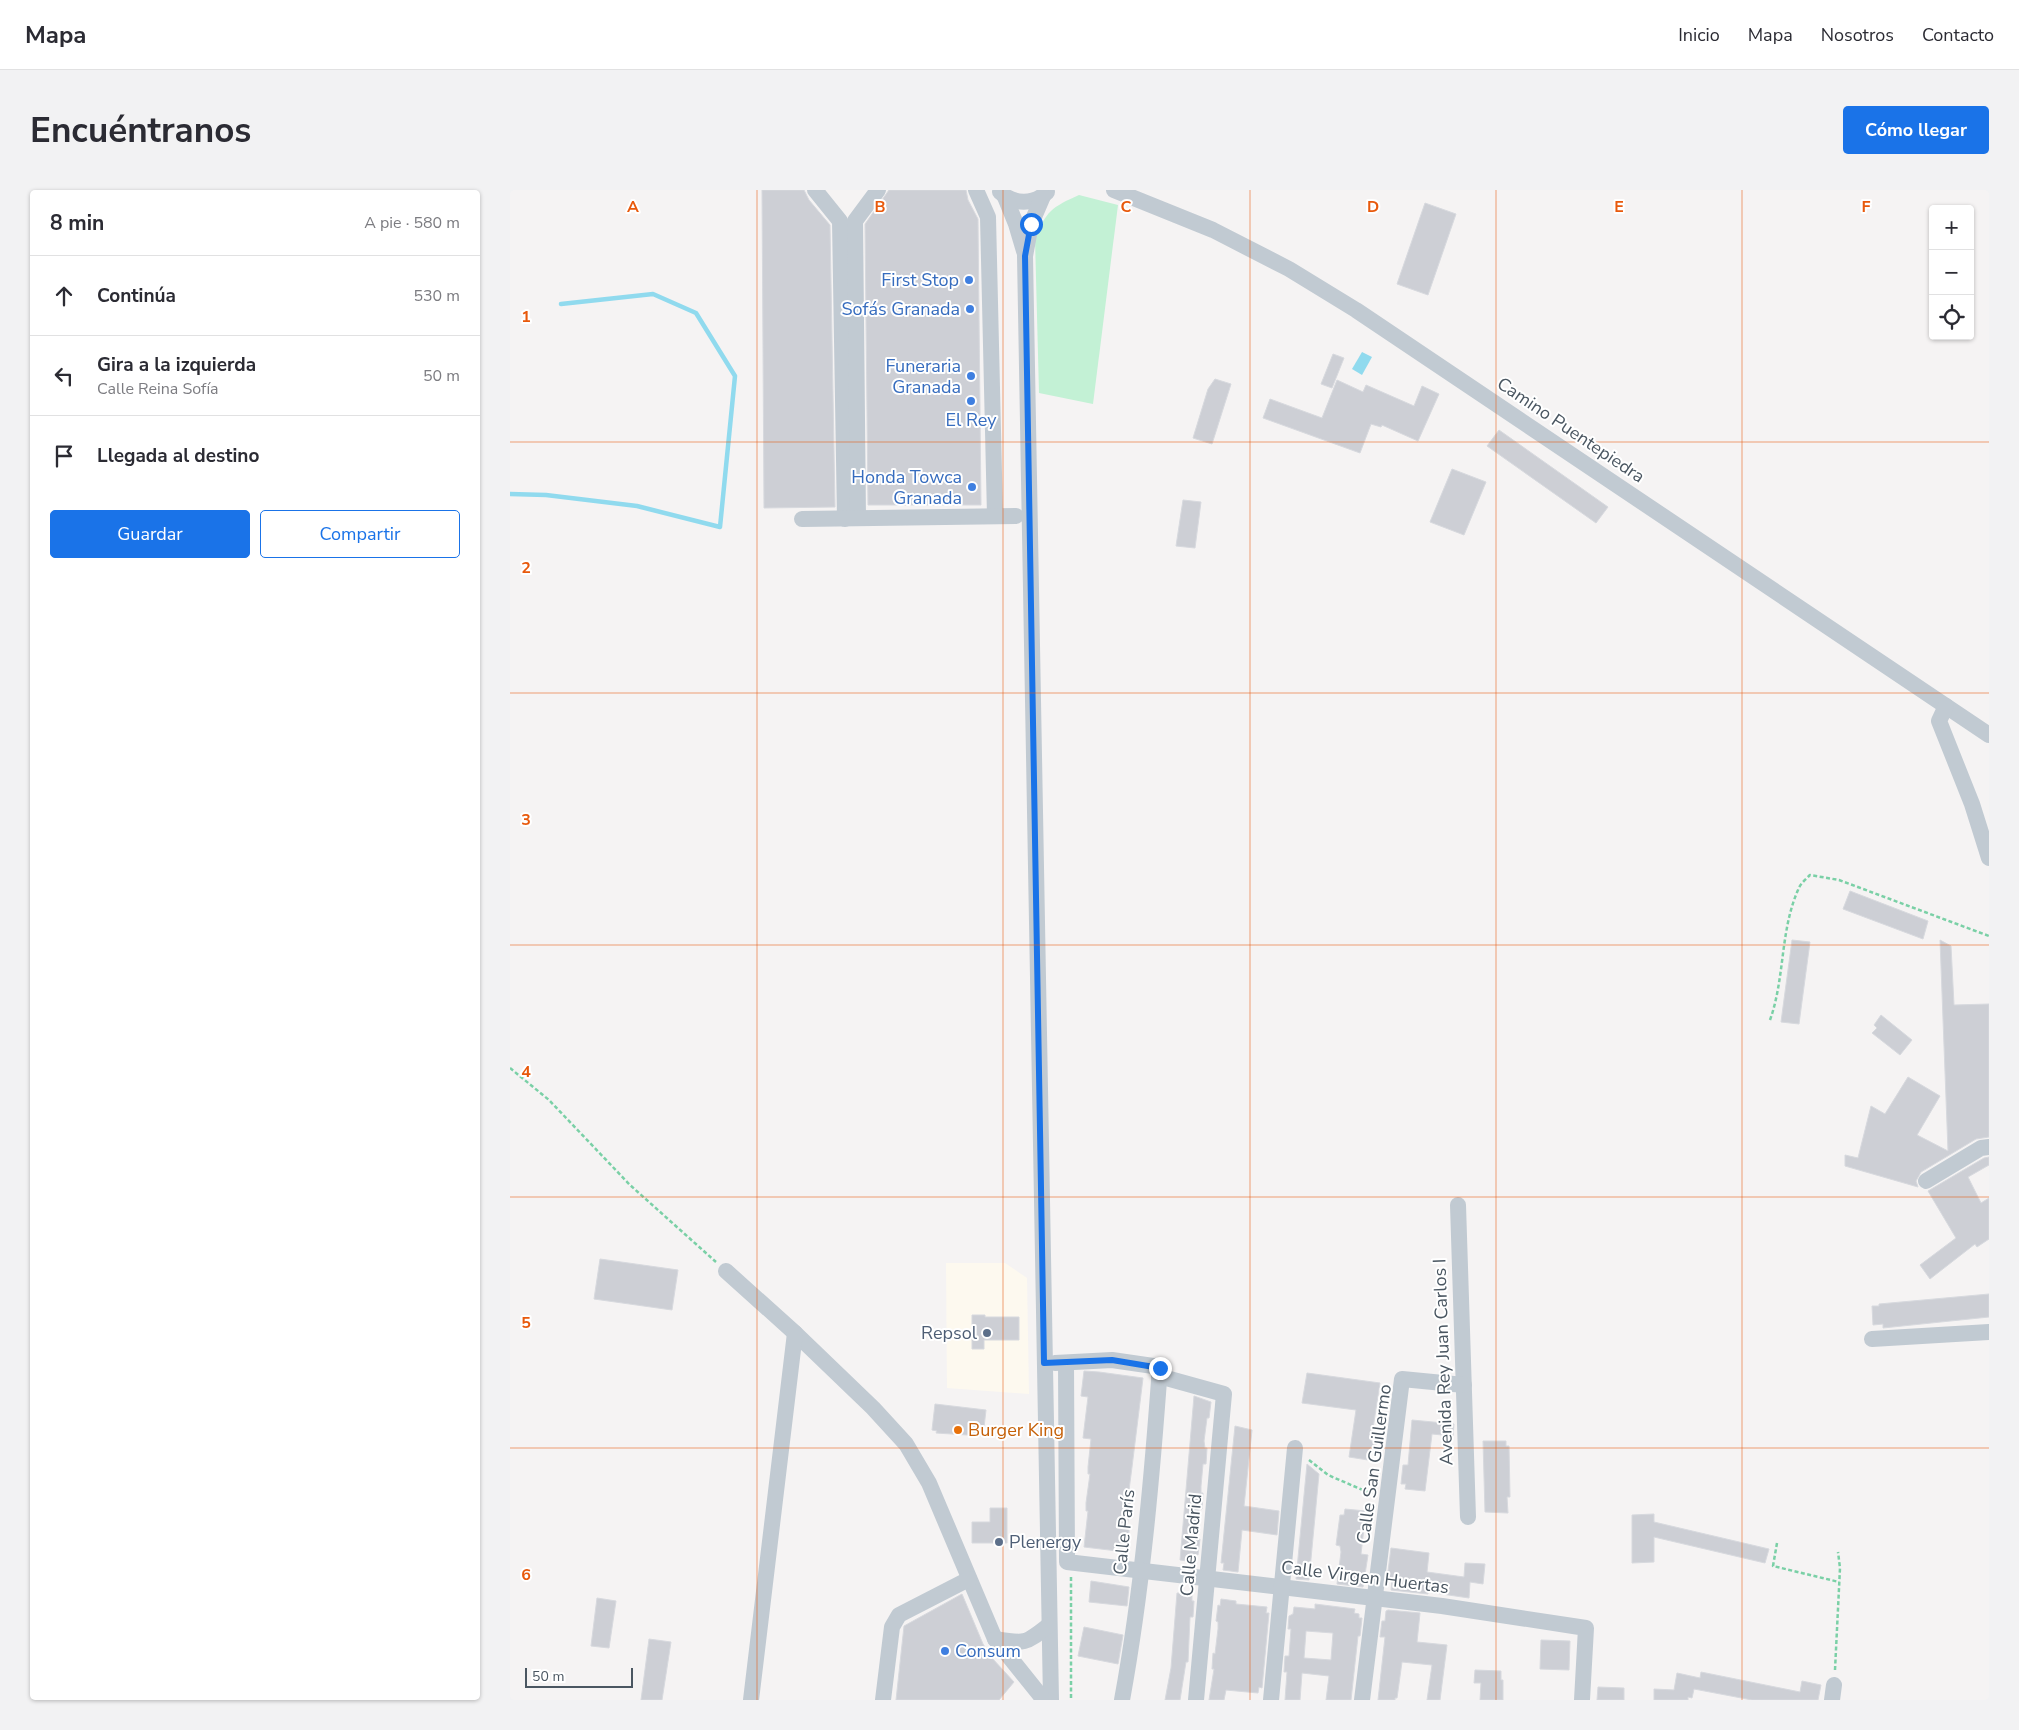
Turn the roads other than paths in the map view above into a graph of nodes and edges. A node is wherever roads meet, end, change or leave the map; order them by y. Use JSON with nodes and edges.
{"nodes":[{"id":1,"x":815,"y":190,"type":"edge"},
{"id":2,"x":878,"y":190,"type":"edge"},
{"id":3,"x":976,"y":190,"type":"edge"},
{"id":4,"x":1114,"y":190,"type":"edge"},
{"id":5,"x":1049,"y":192,"type":"edge"},
{"id":6,"x":1001,"y":194,"type":"edge"},
{"id":7,"x":1025,"y":256,"type":"junction"},
{"id":8,"x":995,"y":516,"type":"junction"},
{"id":9,"x":1016,"y":516,"type":"dead end"},
{"id":10,"x":802,"y":519,"type":"dead end"},
{"id":11,"x":851,"y":519,"type":"junction"},
{"id":12,"x":1946,"y":706,"type":"junction"},
{"id":13,"x":1989,"y":735,"type":"edge"},
{"id":14,"x":1989,"y":858,"type":"edge"},
{"id":15,"x":1989,"y":1147,"type":"edge"},
{"id":16,"x":1926,"y":1181,"type":"dead end"},
{"id":17,"x":1458,"y":1205,"type":"dead end"},
{"id":18,"x":726,"y":1270,"type":"road end"},
{"id":19,"x":1989,"y":1332,"type":"edge"},
{"id":20,"x":795,"y":1333,"type":"junction"},
{"id":21,"x":1872,"y":1339,"type":"dead end"},
{"id":22,"x":1044,"y":1363,"type":"junction"},
{"id":23,"x":1066,"y":1363,"type":"junction"},
{"id":24,"x":1159,"y":1372,"type":"junction"},
{"id":25,"x":1464,"y":1385,"type":"junction"},
{"id":26,"x":1045,"y":1408,"type":"junction"},
{"id":27,"x":1066,"y":1408,"type":"junction"},
{"id":28,"x":1295,"y":1448,"type":"road end"},
{"id":29,"x":1468,"y":1517,"type":"dead end"},
{"id":30,"x":1141,"y":1570,"type":"junction"},
{"id":31,"x":1209,"y":1578,"type":"junction"},
{"id":32,"x":969,"y":1579,"type":"junction"},
{"id":33,"x":1282,"y":1587,"type":"junction"},
{"id":34,"x":1375,"y":1598,"type":"junction"},
{"id":35,"x":1049,"y":1625,"type":"junction"},
{"id":36,"x":995,"y":1639,"type":"junction"},
{"id":37,"x":751,"y":1700,"type":"edge"},
{"id":38,"x":883,"y":1700,"type":"edge"},
{"id":39,"x":1044,"y":1700,"type":"edge"},
{"id":40,"x":1051,"y":1700,"type":"edge"},
{"id":41,"x":1122,"y":1700,"type":"edge"},
{"id":42,"x":1196,"y":1700,"type":"edge"},
{"id":43,"x":1271,"y":1700,"type":"edge"},
{"id":44,"x":1362,"y":1700,"type":"edge"},
{"id":45,"x":1582,"y":1700,"type":"edge"}],
"edges":[{"from":1,"to":11,"type":"street"},
{"from":2,"to":11,"type":"street"},
{"from":3,"to":8,"type":"street"},
{"from":4,"to":12,"type":"street","name":"Camino Puentepiedra"},
{"from":5,"to":6,"type":"street"},
{"from":5,"to":7,"type":"street"},
{"from":6,"to":7,"type":"street"},
{"from":7,"to":22,"type":"street"},
{"from":8,"to":9,"type":"street"},
{"from":8,"to":11,"type":"street"},
{"from":10,"to":11,"type":"street"},
{"from":12,"to":13,"type":"street","name":"Camino Puentepiedra"},
{"from":12,"to":14,"type":"street"},
{"from":15,"to":16,"type":"street"},
{"from":17,"to":25,"type":"street","name":"Avenida Rey Juan Carlos I"},
{"from":18,"to":20,"type":"street"},
{"from":19,"to":21,"type":"street"},
{"from":20,"to":32,"type":"street"},
{"from":20,"to":37,"type":"street"},
{"from":22,"to":23,"type":"street"},
{"from":22,"to":26,"type":"street"},
{"from":23,"to":24,"type":"street"},
{"from":23,"to":27,"type":"street"},
{"from":24,"to":30,"type":"street","name":"Calle París"},
{"from":24,"to":31,"type":"street","name":"Calle Madrid"},
{"from":25,"to":29,"type":"street","name":"Avenida Rey Juan Carlos I"},
{"from":25,"to":34,"type":"street","name":"Calle San Guillermo"},
{"from":26,"to":27,"type":"street"},
{"from":26,"to":35,"type":"street"},
{"from":27,"to":30,"type":"street","name":"Calle Virgen Huertas"},
{"from":28,"to":33,"type":"street"},
{"from":30,"to":31,"type":"street","name":"Calle Virgen Huertas"},
{"from":30,"to":41,"type":"street","name":"Calle París"},
{"from":31,"to":33,"type":"street","name":"Calle Virgen Huertas"},
{"from":31,"to":42,"type":"street","name":"Calle Madrid"},
{"from":32,"to":36,"type":"street"},
{"from":32,"to":38,"type":"street"},
{"from":33,"to":34,"type":"street","name":"Calle Virgen Huertas"},
{"from":33,"to":43,"type":"street"},
{"from":34,"to":44,"type":"street","name":"Calle San Guillermo"},
{"from":34,"to":45,"type":"street","name":"Calle Virgen Huertas"},
{"from":35,"to":36,"type":"street"},
{"from":35,"to":40,"type":"street"},
{"from":36,"to":39,"type":"street"}]}
